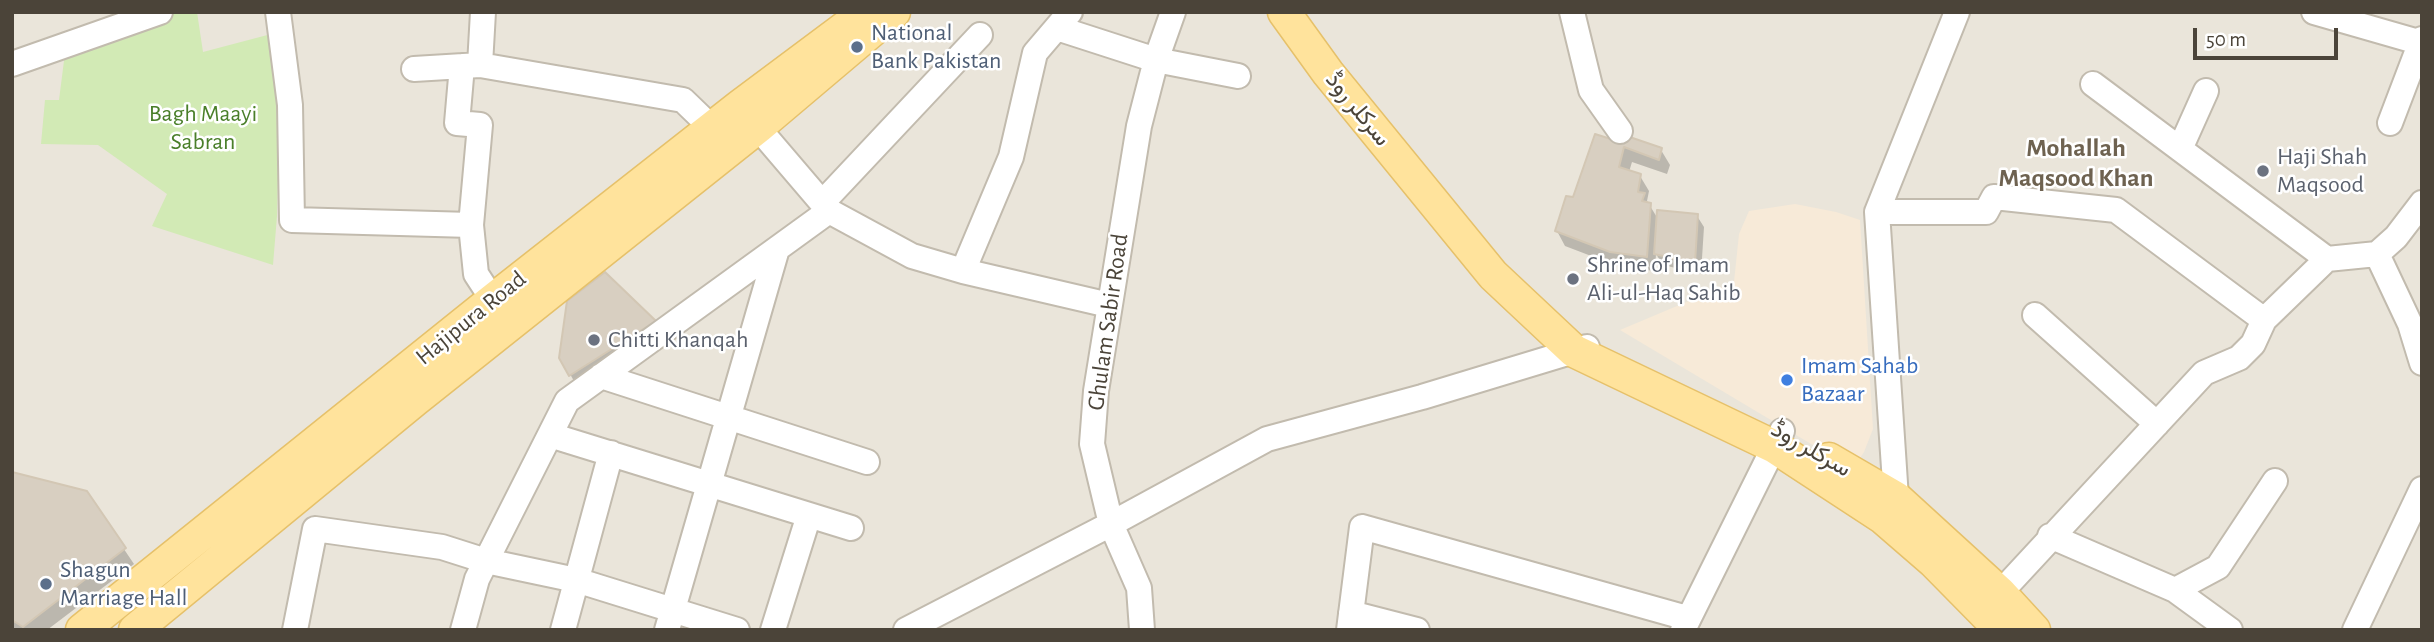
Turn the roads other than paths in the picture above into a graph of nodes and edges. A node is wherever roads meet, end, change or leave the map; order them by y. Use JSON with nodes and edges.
{"nodes":[{"id":1,"x":160,"y":12,"type":"edge"},
{"id":2,"x":278,"y":12,"type":"edge"},
{"id":3,"x":483,"y":12,"type":"edge"},
{"id":4,"x":1173,"y":12,"type":"edge"},
{"id":5,"x":1284,"y":12,"type":"edge"},
{"id":6,"x":1572,"y":12,"type":"edge"},
{"id":7,"x":1957,"y":12,"type":"edge"},
{"id":8,"x":2314,"y":12,"type":"edge"},
{"id":9,"x":872,"y":16,"type":"edge"},
{"id":10,"x":128,"y":17,"type":"edge"},
{"id":11,"x":1064,"y":20,"type":"edge"},
{"id":12,"x":980,"y":35,"type":"dead end"},
{"id":13,"x":2421,"y":42,"type":"edge"},
{"id":14,"x":1156,"y":60,"type":"junction"},
{"id":15,"x":12,"y":64,"type":"edge"},
{"id":16,"x":471,"y":65,"type":"junction"},
{"id":17,"x":414,"y":69,"type":"dead end"},
{"id":18,"x":1238,"y":76,"type":"dead end"},
{"id":19,"x":2093,"y":84,"type":"dead end"},
{"id":20,"x":2206,"y":91,"type":"dead end"},
{"id":21,"x":749,"y":117,"type":"junction"},
{"id":22,"x":2390,"y":123,"type":"dead end"},
{"id":23,"x":712,"y":128,"type":"junction"},
{"id":24,"x":1620,"y":131,"type":"dead end"},
{"id":25,"x":2180,"y":149,"type":"junction"},
{"id":26,"x":2422,"y":203,"type":"edge"},
{"id":27,"x":826,"y":207,"type":"junction"},
{"id":28,"x":1877,"y":212,"type":"junction"},
{"id":29,"x":471,"y":225,"type":"junction"},
{"id":30,"x":777,"y":249,"type":"junction"},
{"id":31,"x":2377,"y":254,"type":"junction"},
{"id":32,"x":2327,"y":259,"type":"junction"},
{"id":33,"x":963,"y":271,"type":"junction"},
{"id":34,"x":493,"y":300,"type":"junction"},
{"id":35,"x":1109,"y":305,"type":"junction"},
{"id":36,"x":2035,"y":315,"type":"dead end"},
{"id":37,"x":2264,"y":320,"type":"junction"},
{"id":38,"x":1584,"y":348,"type":"junction"},
{"id":39,"x":2422,"y":363,"type":"edge"},
{"id":40,"x":601,"y":376,"type":"junction"},
{"id":41,"x":729,"y":418,"type":"junction"},
{"id":42,"x":2157,"y":424,"type":"junction"},
{"id":43,"x":550,"y":435,"type":"junction"},
{"id":44,"x":1779,"y":439,"type":"junction"},
{"id":45,"x":611,"y":453,"type":"junction"},
{"id":46,"x":867,"y":462,"type":"dead end"},
{"id":47,"x":2275,"y":481,"type":"dead end"},
{"id":48,"x":710,"y":484,"type":"junction"},
{"id":49,"x":2422,"y":489,"type":"edge"},
{"id":50,"x":1896,"y":498,"type":"junction"},
{"id":51,"x":808,"y":515,"type":"junction"},
{"id":52,"x":1111,"y":524,"type":"junction"},
{"id":53,"x":851,"y":528,"type":"dead end"},
{"id":54,"x":2050,"y":536,"type":"junction"},
{"id":55,"x":486,"y":561,"type":"junction"},
{"id":56,"x":576,"y":580,"type":"junction"},
{"id":57,"x":2175,"y":590,"type":"junction"},
{"id":58,"x":2000,"y":593,"type":"junction"},
{"id":59,"x":670,"y":620,"type":"edge"},
{"id":60,"x":1350,"y":621,"type":"edge"},
{"id":61,"x":932,"y":623,"type":"edge"},
{"id":62,"x":1685,"y":624,"type":"edge"},
{"id":63,"x":82,"y":630,"type":"edge"},
{"id":64,"x":135,"y":630,"type":"edge"},
{"id":65,"x":295,"y":630,"type":"edge"},
{"id":66,"x":463,"y":630,"type":"edge"},
{"id":67,"x":563,"y":630,"type":"edge"},
{"id":68,"x":737,"y":630,"type":"edge"},
{"id":69,"x":773,"y":630,"type":"edge"},
{"id":70,"x":906,"y":630,"type":"edge"},
{"id":71,"x":1142,"y":630,"type":"edge"},
{"id":72,"x":1417,"y":630,"type":"edge"},
{"id":73,"x":2000,"y":630,"type":"edge"},
{"id":74,"x":2034,"y":630,"type":"edge"},
{"id":75,"x":2230,"y":630,"type":"edge"},
{"id":76,"x":2355,"y":630,"type":"edge"}],
"edges":[{"from":1,"to":10,"type":"street"},
{"from":2,"to":29,"type":"street"},
{"from":3,"to":16,"type":"street"},
{"from":4,"to":14,"type":"street","name":"Ghulam Sabir Road"},
{"from":5,"to":38,"type":"main road","name":"سرکلر روڈ"},
{"from":6,"to":24,"type":"street"},
{"from":7,"to":28,"type":"street"},
{"from":8,"to":13,"type":"street"},
{"from":9,"to":21,"type":"main road","name":"Hajipura Road"},
{"from":10,"to":15,"type":"street"},
{"from":11,"to":14,"type":"street"},
{"from":11,"to":33,"type":"street"},
{"from":12,"to":27,"type":"street"},
{"from":13,"to":22,"type":"street"},
{"from":14,"to":18,"type":"street"},
{"from":14,"to":35,"type":"street","name":"Ghulam Sabir Road"},
{"from":16,"to":17,"type":"street"},
{"from":16,"to":23,"type":"street"},
{"from":16,"to":29,"type":"street"},
{"from":19,"to":25,"type":"street"},
{"from":20,"to":25,"type":"street"},
{"from":21,"to":23,"type":"main road","name":"Hajipura Road"},
{"from":21,"to":27,"type":"street"},
{"from":21,"to":64,"type":"main road"},
{"from":23,"to":34,"type":"main road","name":"Hajipura Road"},
{"from":25,"to":32,"type":"street"},
{"from":26,"to":31,"type":"street"},
{"from":27,"to":30,"type":"street"},
{"from":27,"to":33,"type":"street"},
{"from":28,"to":37,"type":"street"},
{"from":28,"to":50,"type":"street"},
{"from":29,"to":34,"type":"street"},
{"from":30,"to":40,"type":"street"},
{"from":30,"to":41,"type":"street"},
{"from":31,"to":32,"type":"street"},
{"from":31,"to":39,"type":"street"},
{"from":32,"to":37,"type":"street"},
{"from":33,"to":35,"type":"street"},
{"from":34,"to":63,"type":"main road","name":"Hajipura Road"},
{"from":35,"to":52,"type":"street","name":"Ghulam Sabir Road"},
{"from":36,"to":42,"type":"street"},
{"from":37,"to":42,"type":"street"},
{"from":38,"to":44,"type":"main road","name":"سرکلر روڈ"},
{"from":38,"to":52,"type":"street"},
{"from":40,"to":41,"type":"street"},
{"from":40,"to":43,"type":"street"},
{"from":41,"to":46,"type":"street"},
{"from":41,"to":48,"type":"street"},
{"from":42,"to":54,"type":"street"},
{"from":43,"to":45,"type":"street"},
{"from":43,"to":55,"type":"street"},
{"from":44,"to":50,"type":"main road","name":"سرکلر روڈ"},
{"from":44,"to":62,"type":"street"},
{"from":44,"to":73,"type":"main road","name":"سرکلر روڈ"},
{"from":45,"to":48,"type":"street"},
{"from":45,"to":56,"type":"street"},
{"from":47,"to":57,"type":"street"},
{"from":48,"to":51,"type":"street"},
{"from":48,"to":59,"type":"street"},
{"from":49,"to":76,"type":"street"},
{"from":50,"to":58,"type":"main road","name":"سرکلر روڈ"},
{"from":51,"to":53,"type":"street"},
{"from":51,"to":69,"type":"street"},
{"from":52,"to":61,"type":"street"},
{"from":52,"to":71,"type":"street","name":"Ghulam Sabir Road"},
{"from":54,"to":57,"type":"street"},
{"from":54,"to":58,"type":"street"},
{"from":55,"to":56,"type":"street"},
{"from":55,"to":65,"type":"street"},
{"from":55,"to":66,"type":"street"},
{"from":56,"to":59,"type":"street"},
{"from":56,"to":67,"type":"street"},
{"from":57,"to":75,"type":"street"},
{"from":58,"to":74,"type":"main road","name":"سرکلر روڈ"},
{"from":59,"to":68,"type":"street"},
{"from":60,"to":62,"type":"street"},
{"from":60,"to":72,"type":"street"},
{"from":61,"to":70,"type":"street"}]}
